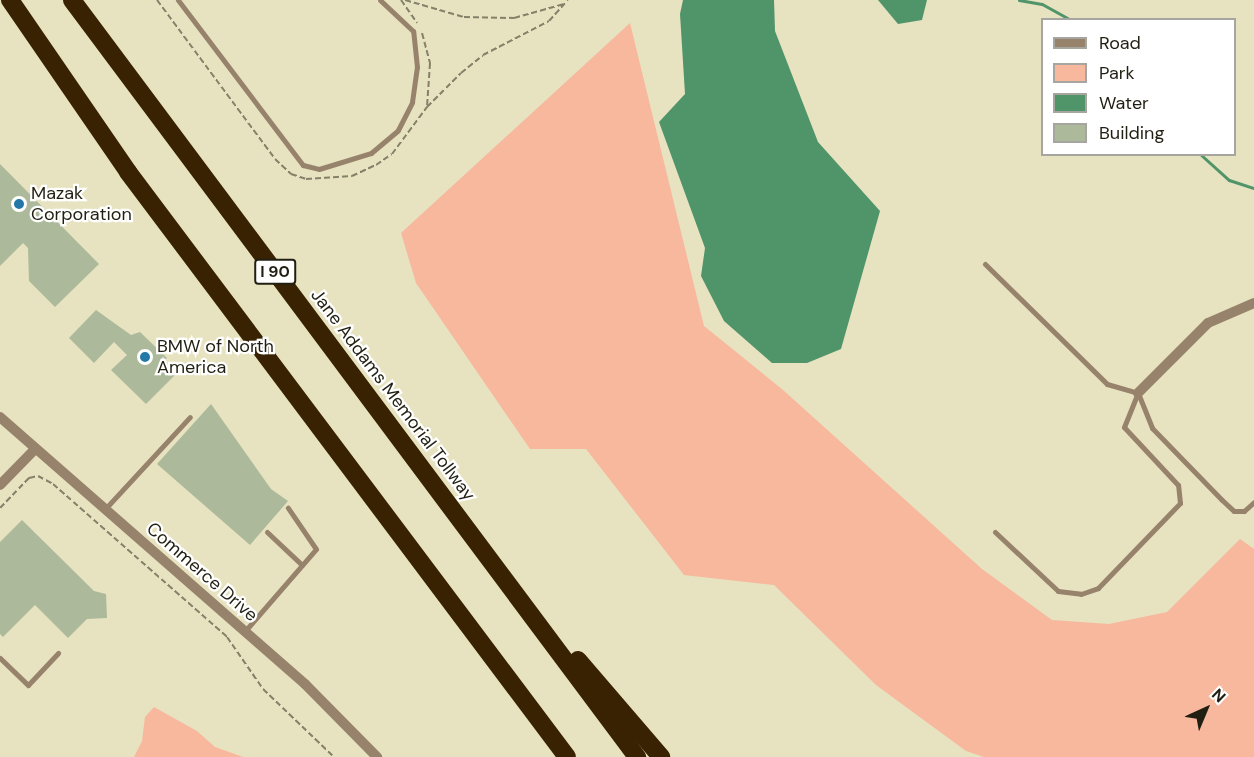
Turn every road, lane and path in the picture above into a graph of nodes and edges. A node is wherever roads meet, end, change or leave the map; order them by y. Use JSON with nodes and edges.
{"nodes":[{"id":1,"x":10,"y":0,"type":"edge"},
{"id":2,"x":72,"y":0,"type":"edge"},
{"id":3,"x":157,"y":0,"type":"edge"},
{"id":4,"x":178,"y":0,"type":"edge"},
{"id":5,"x":380,"y":0,"type":"edge"},
{"id":6,"x":405,"y":0,"type":"edge"},
{"id":7,"x":568,"y":0,"type":"edge"},
{"id":8,"x":564,"y":4,"type":"junction"},
{"id":9,"x":985,"y":264,"type":"dead end"},
{"id":10,"x":1254,"y":303,"type":"edge"},
{"id":11,"x":1138,"y":393,"type":"junction"},
{"id":12,"x":0,"y":417,"type":"edge"},
{"id":13,"x":190,"y":417,"type":"dead end"},
{"id":14,"x":35,"y":449,"type":"junction"},
{"id":15,"x":0,"y":485,"type":"edge"},
{"id":16,"x":1254,"y":501,"type":"edge"},
{"id":17,"x":0,"y":508,"type":"edge"},
{"id":18,"x":288,"y":508,"type":"dead end"},
{"id":19,"x":105,"y":509,"type":"junction"},
{"id":20,"x":267,"y":532,"type":"dead end"},
{"id":21,"x":996,"y":532,"type":"dead end"},
{"id":22,"x":477,"y":543,"type":"junction"},
{"id":23,"x":302,"y":565,"type":"junction"},
{"id":24,"x":245,"y":631,"type":"junction"},
{"id":25,"x":58,"y":652,"type":"dead end"},
{"id":26,"x":0,"y":658,"type":"edge"},
{"id":27,"x":334,"y":757,"type":"edge"},
{"id":28,"x":377,"y":757,"type":"edge"},
{"id":29,"x":567,"y":757,"type":"edge"},
{"id":30,"x":637,"y":757,"type":"edge"},
{"id":31,"x":661,"y":757,"type":"edge"}],
"edges":[{"from":1,"to":29,"type":"highway"},
{"from":2,"to":22,"type":"highway","name":"Jane Addams Memorial Tollway","number":"I 90"},
{"from":3,"to":8,"type":"path"},
{"from":4,"to":5,"type":"lane"},
{"from":6,"to":8,"type":"path"},
{"from":7,"to":8,"type":"path"},
{"from":9,"to":11,"type":"lane"},
{"from":10,"to":11,"type":"street"},
{"from":11,"to":16,"type":"lane"},
{"from":11,"to":21,"type":"lane"},
{"from":12,"to":14,"type":"street","name":"Commerce Drive"},
{"from":13,"to":19,"type":"lane"},
{"from":14,"to":15,"type":"street"},
{"from":14,"to":19,"type":"street","name":"Commerce Drive"},
{"from":17,"to":27,"type":"path"},
{"from":18,"to":23,"type":"lane"},
{"from":19,"to":24,"type":"street","name":"Commerce Drive"},
{"from":20,"to":23,"type":"lane"},
{"from":22,"to":30,"type":"highway","name":"Jane Addams Memorial Tollway","number":"I 90"},
{"from":22,"to":31,"type":"highway"},
{"from":23,"to":24,"type":"lane"},
{"from":24,"to":28,"type":"street","name":"Commerce Drive"},
{"from":25,"to":26,"type":"lane"}]}
